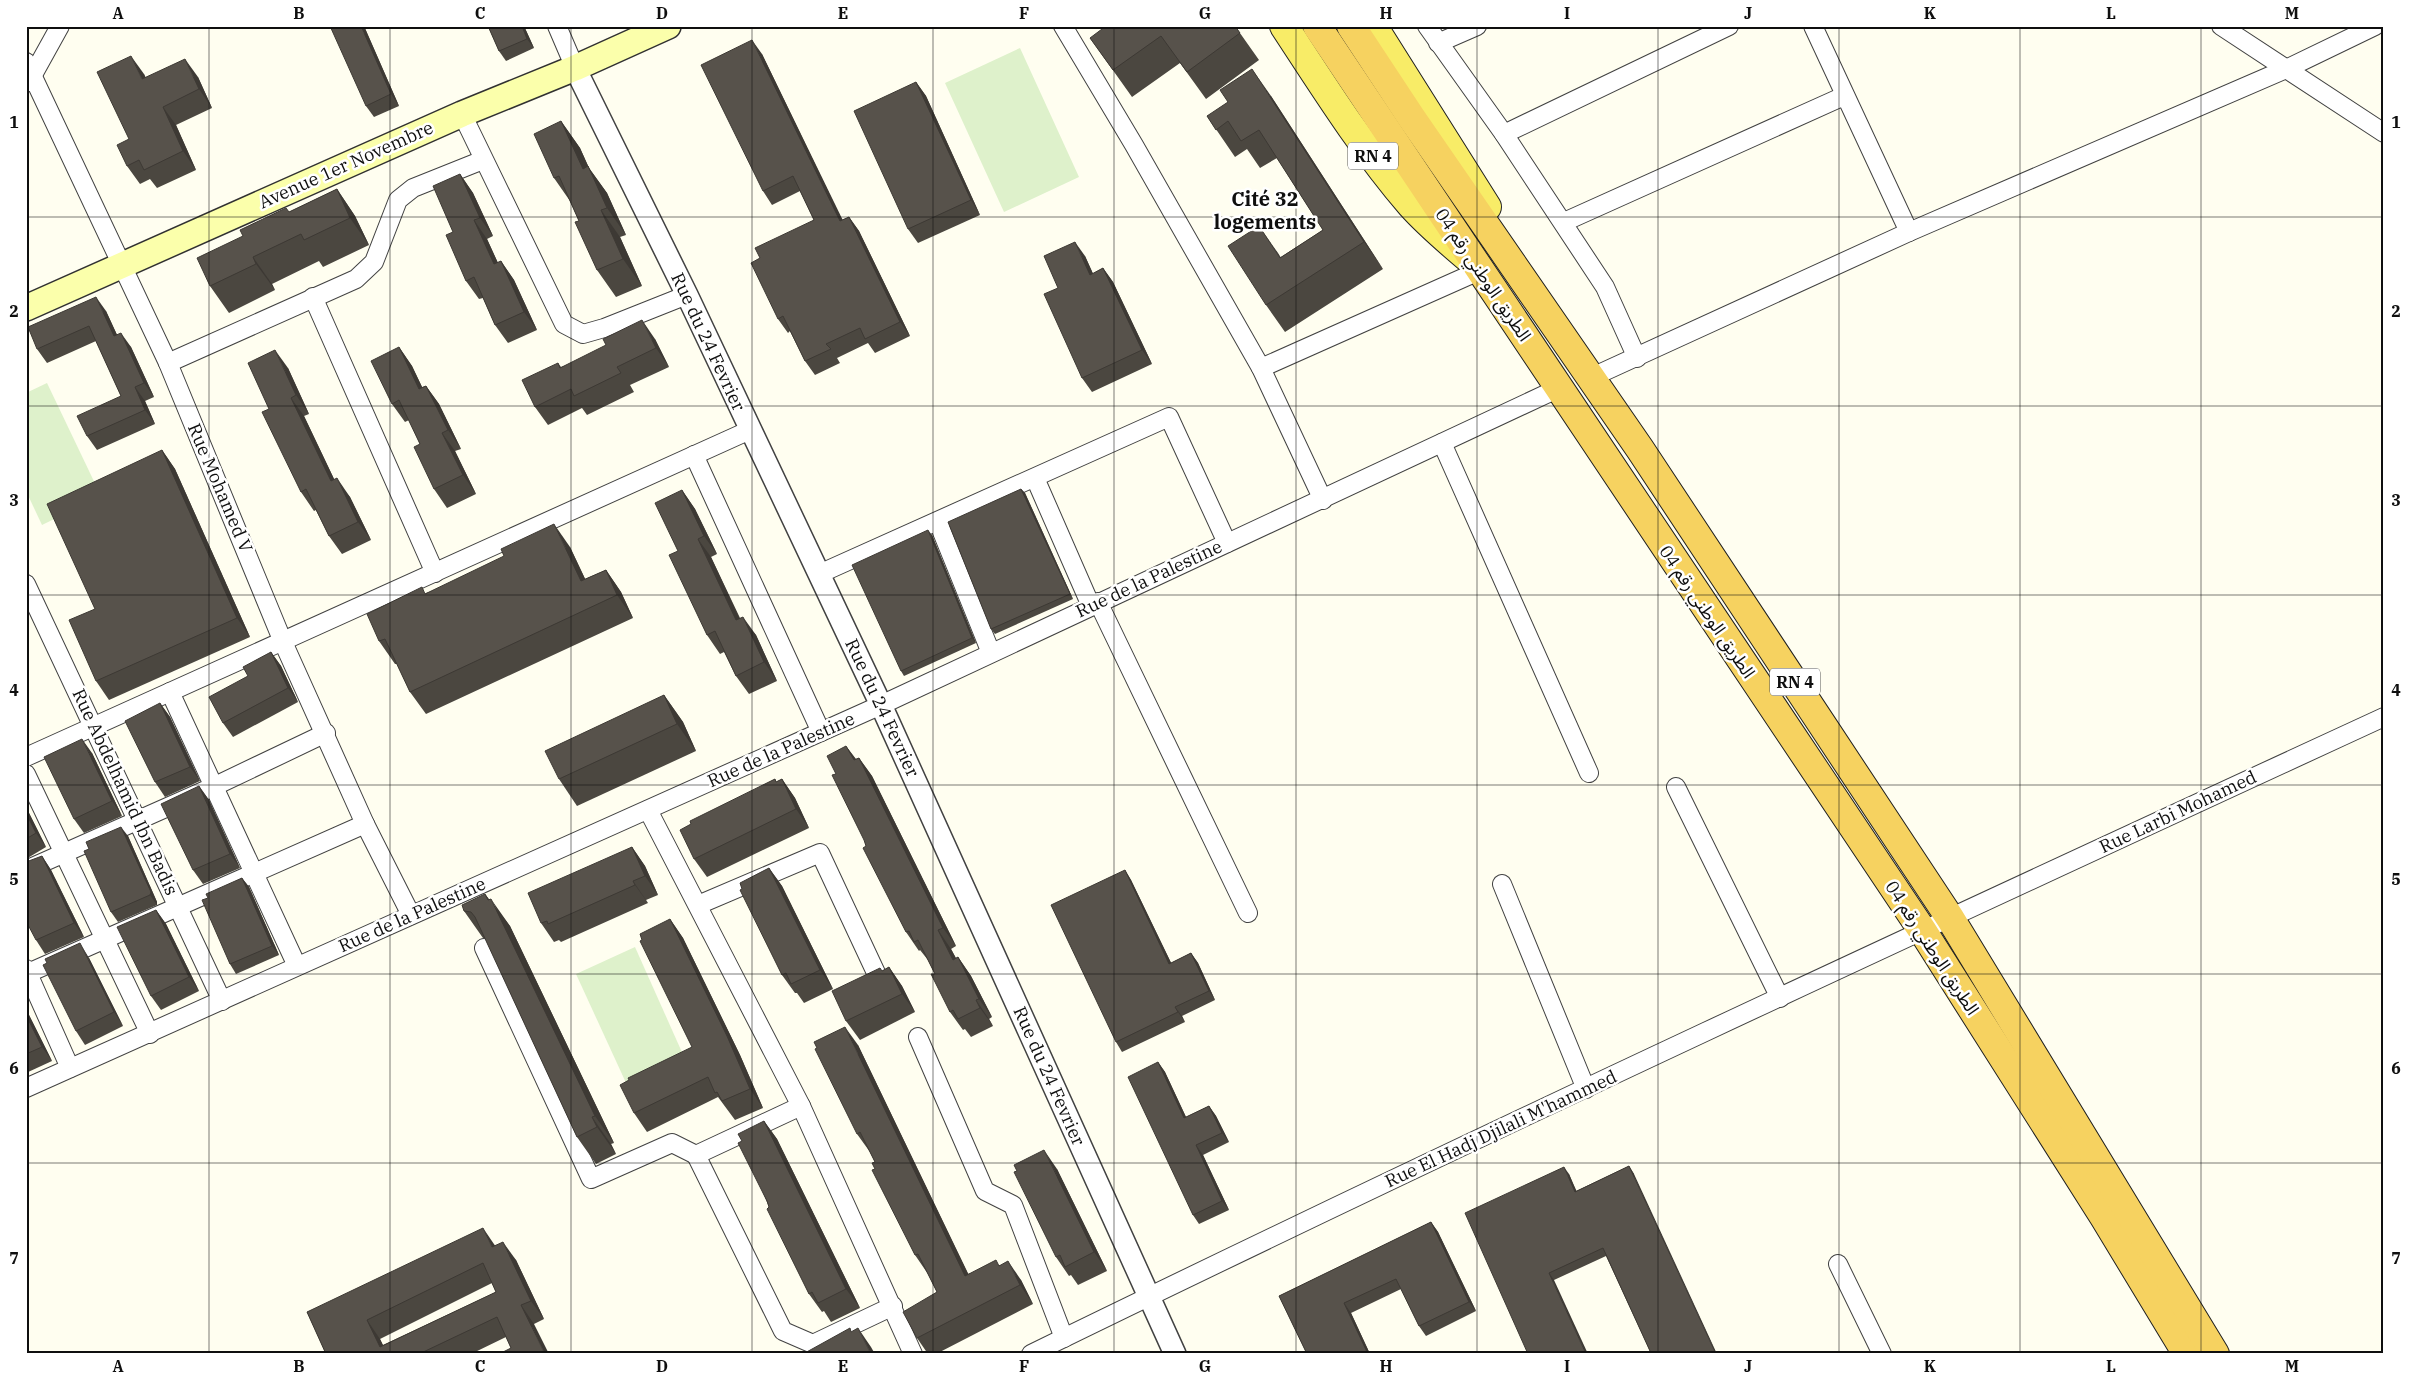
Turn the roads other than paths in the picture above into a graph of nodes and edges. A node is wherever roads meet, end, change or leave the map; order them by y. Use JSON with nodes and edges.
{"nodes":[{"id":1,"x":60,"y":26,"type":"edge"},
{"id":2,"x":557,"y":26,"type":"edge"},
{"id":3,"x":668,"y":26,"type":"edge"},
{"id":4,"x":1063,"y":26,"type":"edge"},
{"id":5,"x":1284,"y":26,"type":"edge"},
{"id":6,"x":1317,"y":26,"type":"edge"},
{"id":7,"x":1350,"y":26,"type":"edge"},
{"id":8,"x":1372,"y":26,"type":"edge"},
{"id":9,"x":1427,"y":26,"type":"edge"},
{"id":10,"x":1477,"y":26,"type":"edge"},
{"id":11,"x":1729,"y":26,"type":"edge"},
{"id":12,"x":1813,"y":26,"type":"edge"},
{"id":13,"x":2220,"y":26,"type":"edge"},
{"id":14,"x":2375,"y":26,"type":"edge"},
{"id":15,"x":1438,"y":43,"type":"junction"},
{"id":16,"x":575,"y":68,"type":"junction"},
{"id":17,"x":2286,"y":69,"type":"junction"},
{"id":18,"x":28,"y":75,"type":"edge"},
{"id":19,"x":1844,"y":96,"type":"junction"},
{"id":20,"x":462,"y":114,"type":"junction"},
{"id":21,"x":2384,"y":133,"type":"edge"},
{"id":22,"x":1504,"y":134,"type":"junction"},
{"id":23,"x":483,"y":160,"type":"junction"},
{"id":24,"x":1564,"y":222,"type":"junction"},
{"id":25,"x":1909,"y":232,"type":"junction"},
{"id":26,"x":123,"y":264,"type":"junction"},
{"id":27,"x":1482,"y":270,"type":"junction"},
{"id":28,"x":1531,"y":290,"type":"junction"},
{"id":29,"x":687,"y":295,"type":"junction"},
{"id":30,"x":313,"y":297,"type":"junction"},
{"id":31,"x":26,"y":308,"type":"edge"},
{"id":32,"x":1637,"y":358,"type":"junction"},
{"id":33,"x":168,"y":363,"type":"junction"},
{"id":34,"x":1261,"y":368,"type":"junction"},
{"id":35,"x":1590,"y":378,"type":"junction"},
{"id":36,"x":1558,"y":388,"type":"junction"},
{"id":37,"x":750,"y":430,"type":"junction"},
{"id":38,"x":1442,"y":443,"type":"junction"},
{"id":39,"x":694,"y":455,"type":"junction"},
{"id":40,"x":1035,"y":478,"type":"junction"},
{"id":41,"x":1323,"y":500,"type":"junction"},
{"id":42,"x":938,"y":522,"type":"junction"},
{"id":43,"x":1227,"y":543,"type":"junction"},
{"id":44,"x":435,"y":573,"type":"junction"},
{"id":45,"x":819,"y":574,"type":"junction"},
{"id":46,"x":26,"y":584,"type":"edge"},
{"id":47,"x":1095,"y":604,"type":"junction"},
{"id":48,"x":283,"y":642,"type":"junction"},
{"id":49,"x":990,"y":653,"type":"junction"},
{"id":50,"x":170,"y":692,"type":"junction"},
{"id":51,"x":882,"y":705,"type":"junction"},
{"id":52,"x":2384,"y":717,"type":"edge"},
{"id":53,"x":93,"y":727,"type":"junction"},
{"id":54,"x":821,"y":732,"type":"junction"},
{"id":55,"x":326,"y":733,"type":"junction"},
{"id":56,"x":26,"y":757,"type":"edge"},
{"id":57,"x":1589,"y":773,"type":"dead end"},
{"id":58,"x":26,"y":774,"type":"edge"},
{"id":59,"x":214,"y":786,"type":"junction"},
{"id":60,"x":1676,"y":787,"type":"dead end"},
{"id":61,"x":648,"y":810,"type":"junction"},
{"id":62,"x":137,"y":820,"type":"junction"},
{"id":63,"x":365,"y":824,"type":"junction"},
{"id":64,"x":64,"y":854,"type":"junction"},
{"id":65,"x":26,"y":870,"type":"edge"},
{"id":66,"x":255,"y":873,"type":"junction"},
{"id":67,"x":1502,"y":884,"type":"dead end"},
{"id":68,"x":698,"y":905,"type":"junction"},
{"id":69,"x":179,"y":907,"type":"junction"},
{"id":70,"x":1961,"y":912,"type":"junction"},
{"id":71,"x":1248,"y":913,"type":"dead end"},
{"id":72,"x":411,"y":915,"type":"junction"},
{"id":73,"x":1922,"y":930,"type":"junction"},
{"id":74,"x":105,"y":940,"type":"junction"},
{"id":75,"x":484,"y":948,"type":"edge"},
{"id":76,"x":297,"y":966,"type":"junction"},
{"id":77,"x":27,"y":972,"type":"edge"},
{"id":78,"x":877,"y":976,"type":"edge"},
{"id":79,"x":1780,"y":998,"type":"junction"},
{"id":80,"x":222,"y":1001,"type":"junction"},
{"id":81,"x":150,"y":1034,"type":"junction"},
{"id":82,"x":918,"y":1037,"type":"dead end"},
{"id":83,"x":70,"y":1068,"type":"junction"},
{"id":84,"x":26,"y":1088,"type":"edge"},
{"id":85,"x":1586,"y":1089,"type":"junction"},
{"id":86,"x":801,"y":1106,"type":"junction"},
{"id":87,"x":696,"y":1155,"type":"junction"},
{"id":88,"x":1838,"y":1264,"type":"dead end"},
{"id":89,"x":1148,"y":1295,"type":"junction"},
{"id":90,"x":893,"y":1306,"type":"junction"},
{"id":91,"x":1064,"y":1338,"type":"junction"},
{"id":92,"x":913,"y":1354,"type":"edge"},
{"id":93,"x":1031,"y":1354,"type":"edge"},
{"id":94,"x":1175,"y":1354,"type":"edge"},
{"id":95,"x":1882,"y":1354,"type":"edge"},
{"id":96,"x":2187,"y":1354,"type":"edge"},
{"id":97,"x":2215,"y":1354,"type":"edge"}],
"edges":[{"from":1,"to":18,"type":"street"},
{"from":2,"to":16,"type":"street"},
{"from":3,"to":16,"type":"main road","name":"Avenue 1er Novembre"},
{"from":4,"to":34,"type":"street"},
{"from":5,"to":27,"type":"main road","number":"RN 4"},
{"from":6,"to":27,"type":"highway","name":"الطريق الوطني رقم 04","number":"RN 4"},
{"from":7,"to":28,"type":"highway","name":"الطريق الوطني رقم 04","number":"RN 4"},
{"from":8,"to":28,"type":"main road","number":"RN 4"},
{"from":9,"to":15,"type":"street"},
{"from":10,"to":15,"type":"street"},
{"from":11,"to":22,"type":"street"},
{"from":12,"to":19,"type":"street"},
{"from":13,"to":17,"type":"street"},
{"from":14,"to":17,"type":"street"},
{"from":15,"to":22,"type":"street"},
{"from":16,"to":20,"type":"main road","name":"Avenue 1er Novembre"},
{"from":16,"to":29,"type":"street","name":"Rue du 24 Fevrier"},
{"from":17,"to":21,"type":"street"},
{"from":17,"to":25,"type":"street"},
{"from":18,"to":26,"type":"street","name":"Rue Mohamed V"},
{"from":19,"to":24,"type":"street"},
{"from":19,"to":25,"type":"street"},
{"from":20,"to":23,"type":"street"},
{"from":20,"to":26,"type":"main road","name":"Avenue 1er Novembre"},
{"from":22,"to":24,"type":"street"},
{"from":23,"to":29,"type":"street"},
{"from":23,"to":30,"type":"street"},
{"from":24,"to":32,"type":"street"},
{"from":25,"to":32,"type":"street"},
{"from":26,"to":31,"type":"main road","name":"Avenue 1er Novembre"},
{"from":26,"to":33,"type":"street","name":"Rue Mohamed V"},
{"from":27,"to":34,"type":"street"},
{"from":27,"to":36,"type":"highway","name":"الطريق الوطني رقم 04","number":"RN 4"},
{"from":28,"to":35,"type":"highway","name":"الطريق الوطني رقم 04","number":"RN 4"},
{"from":29,"to":37,"type":"street","name":"Rue du 24 Fevrier"},
{"from":30,"to":33,"type":"street"},
{"from":30,"to":44,"type":"street"},
{"from":32,"to":35,"type":"street"},
{"from":33,"to":48,"type":"street","name":"Rue Mohamed V"},
{"from":34,"to":41,"type":"street"},
{"from":35,"to":70,"type":"highway","name":"الطريق الوطني رقم 04","number":"RN 4"},
{"from":36,"to":38,"type":"street","name":"Rue de la Palestine"},
{"from":36,"to":73,"type":"highway","name":"الطريق الوطني رقم 04","number":"RN 4"},
{"from":37,"to":39,"type":"street"},
{"from":37,"to":45,"type":"street","name":"Rue du 24 Fevrier"},
{"from":38,"to":41,"type":"street","name":"Rue de la Palestine"},
{"from":38,"to":57,"type":"street"},
{"from":39,"to":44,"type":"street"},
{"from":39,"to":54,"type":"street"},
{"from":40,"to":42,"type":"street"},
{"from":40,"to":43,"type":"street"},
{"from":40,"to":47,"type":"street"},
{"from":41,"to":43,"type":"street","name":"Rue de la Palestine"},
{"from":42,"to":45,"type":"street"},
{"from":42,"to":49,"type":"street"},
{"from":43,"to":47,"type":"street","name":"Rue de la Palestine"},
{"from":44,"to":48,"type":"street"},
{"from":45,"to":51,"type":"street","name":"Rue du 24 Fevrier"},
{"from":46,"to":53,"type":"street","name":"Rue Abdelhamid Ibn Badis"},
{"from":47,"to":49,"type":"street","name":"Rue de la Palestine"},
{"from":47,"to":71,"type":"street"},
{"from":48,"to":50,"type":"street"},
{"from":48,"to":55,"type":"street","name":"Rue Mohamed V"},
{"from":49,"to":51,"type":"street","name":"Rue de la Palestine"},
{"from":50,"to":53,"type":"street"},
{"from":50,"to":59,"type":"street"},
{"from":51,"to":54,"type":"street","name":"Rue de la Palestine"},
{"from":51,"to":89,"type":"street","name":"Rue du 24 Fevrier"},
{"from":52,"to":70,"type":"street","name":"Rue Larbi Mohamed"},
{"from":53,"to":56,"type":"street"},
{"from":53,"to":62,"type":"street","name":"Rue Abdelhamid Ibn Badis"},
{"from":54,"to":61,"type":"street","name":"Rue de la Palestine"},
{"from":55,"to":59,"type":"street"},
{"from":55,"to":63,"type":"street","name":"Rue Mohamed V"},
{"from":58,"to":64,"type":"street"},
{"from":59,"to":62,"type":"street"},
{"from":59,"to":66,"type":"street"},
{"from":60,"to":79,"type":"street"},
{"from":61,"to":68,"type":"street"},
{"from":61,"to":72,"type":"street","name":"Rue de la Palestine"},
{"from":62,"to":64,"type":"street"},
{"from":62,"to":69,"type":"street","name":"Rue Abdelhamid Ibn Badis"},
{"from":63,"to":66,"type":"street"},
{"from":63,"to":72,"type":"street","name":"Rue Mohamed V"},
{"from":64,"to":65,"type":"street"},
{"from":64,"to":74,"type":"street"},
{"from":66,"to":69,"type":"street"},
{"from":66,"to":76,"type":"street"},
{"from":67,"to":85,"type":"street"},
{"from":68,"to":78,"type":"street"},
{"from":68,"to":86,"type":"street"},
{"from":69,"to":74,"type":"street"},
{"from":69,"to":80,"type":"street","name":"Rue Abdelhamid Ibn Badis"},
{"from":70,"to":73,"type":"street","name":"Rue El Hadj Djilali M'hammed"},
{"from":70,"to":97,"type":"highway","name":"الطريق الوطني رقم 04","number":"RN 4"},
{"from":72,"to":76,"type":"street","name":"Rue de la Palestine"},
{"from":73,"to":79,"type":"street","name":"Rue El Hadj Djilali M'hammed"},
{"from":73,"to":96,"type":"highway","name":"الطريق الوطني رقم 04","number":"RN 4"},
{"from":74,"to":77,"type":"street"},
{"from":74,"to":81,"type":"street"},
{"from":75,"to":87,"type":"street"},
{"from":76,"to":80,"type":"street","name":"Rue de la Palestine"},
{"from":77,"to":83,"type":"street"},
{"from":79,"to":85,"type":"street","name":"Rue El Hadj Djilali M'hammed"},
{"from":80,"to":81,"type":"street","name":"Rue de la Palestine"},
{"from":81,"to":83,"type":"street","name":"Rue de la Palestine"},
{"from":82,"to":91,"type":"street"},
{"from":83,"to":84,"type":"street","name":"Rue de la Palestine"},
{"from":85,"to":89,"type":"street","name":"Rue El Hadj Djilali M'hammed"},
{"from":86,"to":87,"type":"street"},
{"from":86,"to":90,"type":"street"},
{"from":87,"to":90,"type":"street"},
{"from":88,"to":95,"type":"street"},
{"from":89,"to":91,"type":"street","name":"Rue El Hadj Djilali M'hammed"},
{"from":89,"to":94,"type":"street","name":"Rue du 24 Fevrier"},
{"from":90,"to":92,"type":"street"},
{"from":91,"to":93,"type":"street","name":"Rue El Hadj Djilali M'hammed"}]}
